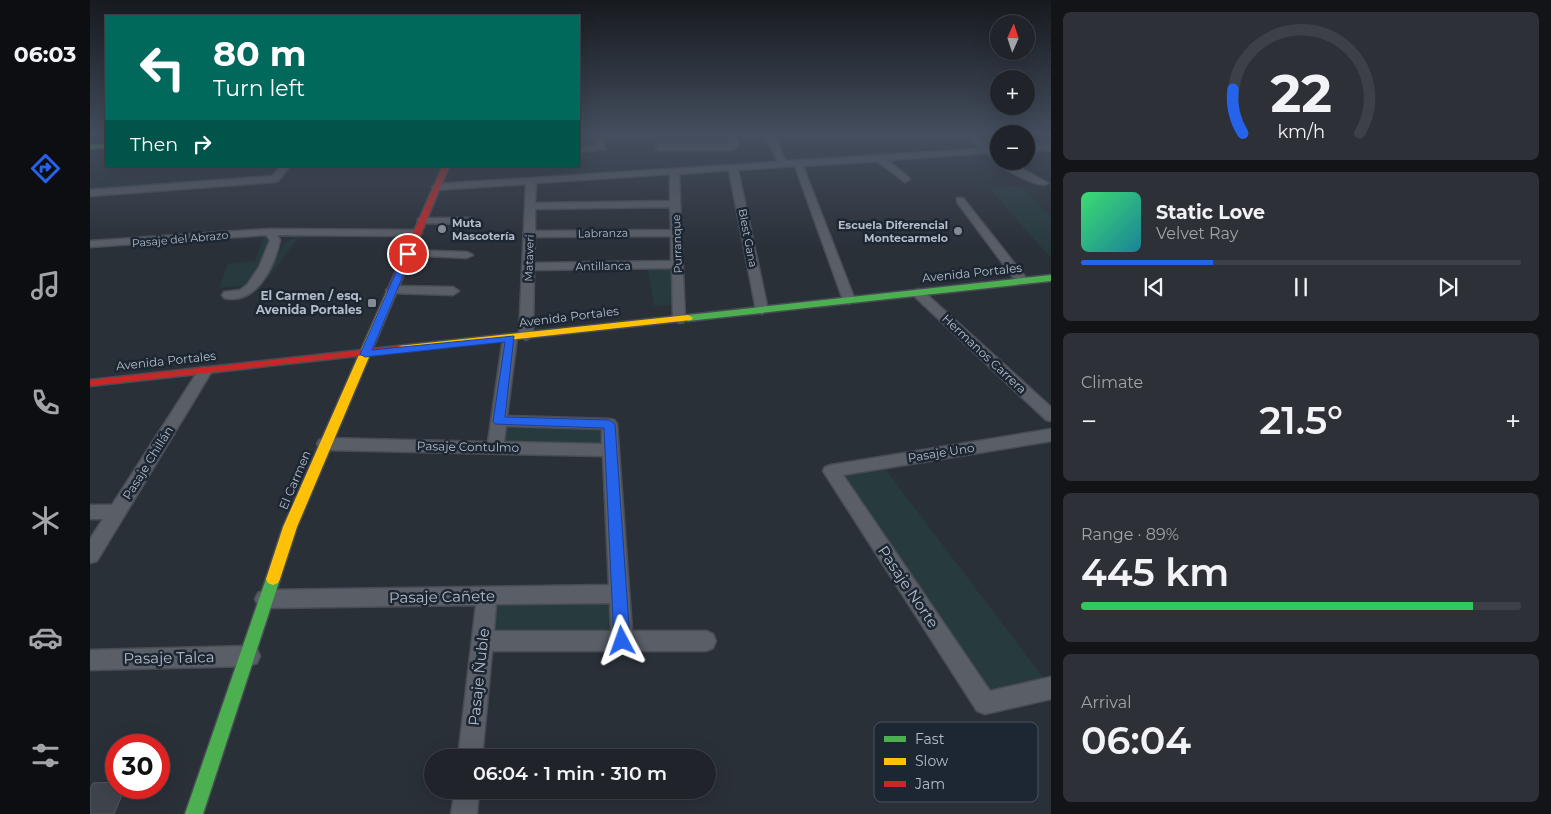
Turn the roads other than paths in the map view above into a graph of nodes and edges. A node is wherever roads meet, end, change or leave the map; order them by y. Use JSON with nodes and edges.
{"nodes":[{"id":1,"x":281,"y":173,"type":"edge"},
{"id":2,"x":443,"y":173,"type":"edge"},
{"id":3,"x":631,"y":173,"type":"edge"},
{"id":4,"x":674,"y":173,"type":"edge"},
{"id":5,"x":734,"y":173,"type":"edge"},
{"id":6,"x":802,"y":173,"type":"edge"},
{"id":7,"x":898,"y":173,"type":"edge"},
{"id":8,"x":1020,"y":173,"type":"edge"},
{"id":9,"x":905,"y":179,"type":"dead end"},
{"id":10,"x":531,"y":180,"type":"junction"},
{"id":11,"x":1043,"y":183,"type":"dead end"},
{"id":12,"x":90,"y":185,"type":"edge"},
{"id":13,"x":437,"y":187,"type":"junction"},
{"id":14,"x":90,"y":193,"type":"edge"},
{"id":15,"x":960,"y":200,"type":"dead end"},
{"id":16,"x":675,"y":204,"type":"junction"},
{"id":17,"x":530,"y":206,"type":"junction"},
{"id":18,"x":422,"y":221,"type":"junction"},
{"id":19,"x":472,"y":221,"type":"dead end"},
{"id":20,"x":270,"y":232,"type":"junction"},
{"id":21,"x":302,"y":232,"type":"junction"},
{"id":22,"x":676,"y":232,"type":"junction"},
{"id":23,"x":417,"y":233,"type":"junction"},
{"id":24,"x":529,"y":234,"type":"junction"},
{"id":25,"x":91,"y":245,"type":"edge"},
{"id":26,"x":275,"y":248,"type":"junction"},
{"id":27,"x":408,"y":254,"type":"junction"},
{"id":28,"x":467,"y":255,"type":"dead end"},
{"id":29,"x":677,"y":264,"type":"junction"},
{"id":30,"x":528,"y":267,"type":"junction"},
{"id":31,"x":1051,"y":278,"type":"edge"},
{"id":32,"x":1022,"y":281,"type":"junction"},
{"id":33,"x":392,"y":290,"type":"junction"},
{"id":34,"x":454,"y":291,"type":"dead end"},
{"id":35,"x":918,"y":293,"type":"junction"},
{"id":36,"x":228,"y":295,"type":"dead end"},
{"id":37,"x":849,"y":300,"type":"junction"},
{"id":38,"x":762,"y":310,"type":"junction"},
{"id":39,"x":679,"y":318,"type":"junction"},
{"id":40,"x":526,"y":336,"type":"junction"},
{"id":41,"x":510,"y":338,"type":"junction"},
{"id":42,"x":365,"y":354,"type":"junction"},
{"id":43,"x":205,"y":371,"type":"junction"},
{"id":44,"x":90,"y":383,"type":"edge"},
{"id":45,"x":1051,"y":416,"type":"edge"},
{"id":46,"x":499,"y":421,"type":"junction"},
{"id":47,"x":1051,"y":435,"type":"edge"},
{"id":48,"x":325,"y":444,"type":"junction"},
{"id":49,"x":495,"y":448,"type":"junction"},
{"id":50,"x":611,"y":450,"type":"junction"},
{"id":51,"x":831,"y":471,"type":"joint"},
{"id":52,"x":90,"y":512,"type":"edge"},
{"id":53,"x":117,"y":512,"type":"junction"},
{"id":54,"x":90,"y":555,"type":"edge"},
{"id":55,"x":619,"y":594,"type":"junction"},
{"id":56,"x":488,"y":596,"type":"junction"},
{"id":57,"x":265,"y":599,"type":"junction"},
{"id":58,"x":482,"y":641,"type":"junction"},
{"id":59,"x":622,"y":641,"type":"junction"},
{"id":60,"x":706,"y":641,"type":"dead end"},
{"id":61,"x":249,"y":656,"type":"junction"},
{"id":62,"x":90,"y":660,"type":"edge"},
{"id":63,"x":1051,"y":688,"type":"edge"},
{"id":64,"x":471,"y":749,"type":"edge"},
{"id":65,"x":466,"y":799,"type":"edge"},
{"id":66,"x":194,"y":814,"type":"edge"},
{"id":67,"x":464,"y":814,"type":"edge"}],
"edges":[{"from":1,"to":12,"type":"street"},
{"from":1,"to":14,"type":"street"},
{"from":2,"to":13,"type":"main road","name":"El Carmen"},
{"from":3,"to":10,"type":"street"},
{"from":4,"to":16,"type":"street","name":"Purranque"},
{"from":5,"to":38,"type":"street","name":"Blest Gana"},
{"from":6,"to":37,"type":"street"},
{"from":7,"to":9,"type":"street"},
{"from":8,"to":11,"type":"street"},
{"from":10,"to":13,"type":"street"},
{"from":10,"to":17,"type":"street","name":"Mataveri"},
{"from":13,"to":18,"type":"main road","name":"El Carmen"},
{"from":15,"to":32,"type":"street"},
{"from":16,"to":17,"type":"street"},
{"from":16,"to":22,"type":"street","name":"Purranque"},
{"from":17,"to":24,"type":"street","name":"Mataveri"},
{"from":18,"to":19,"type":"street"},
{"from":18,"to":23,"type":"main road","name":"El Carmen"},
{"from":20,"to":21,"type":"street","name":"Pasaje del Abrazo"},
{"from":20,"to":25,"type":"street","name":"Pasaje del Abrazo"},
{"from":20,"to":26,"type":"street"},
{"from":21,"to":23,"type":"street","name":"Pasaje del Abrazo"},
{"from":21,"to":26,"type":"street"},
{"from":22,"to":24,"type":"street","name":"Labranza"},
{"from":22,"to":29,"type":"street","name":"Purranque"},
{"from":23,"to":27,"type":"main road","name":"El Carmen"},
{"from":24,"to":30,"type":"street","name":"Mataveri"},
{"from":26,"to":36,"type":"street"},
{"from":27,"to":28,"type":"street"},
{"from":27,"to":33,"type":"main road","name":"El Carmen"},
{"from":29,"to":30,"type":"street","name":"Antillanca"},
{"from":29,"to":39,"type":"street","name":"Purranque"},
{"from":30,"to":40,"type":"street","name":"Mataveri"},
{"from":31,"to":32,"type":"main road","name":"Avenida Portales"},
{"from":32,"to":35,"type":"main road","name":"Avenida Portales"},
{"from":33,"to":34,"type":"street"},
{"from":33,"to":42,"type":"main road","name":"El Carmen"},
{"from":35,"to":37,"type":"main road","name":"Avenida Portales"},
{"from":35,"to":45,"type":"street","name":"Hermanos Carrera"},
{"from":37,"to":38,"type":"main road","name":"Avenida Portales"},
{"from":38,"to":39,"type":"main road","name":"Avenida Portales"},
{"from":39,"to":40,"type":"main road","name":"Avenida Portales"},
{"from":40,"to":41,"type":"main road","name":"Avenida Portales"},
{"from":41,"to":42,"type":"main road","name":"Avenida Portales"},
{"from":41,"to":46,"type":"street"},
{"from":42,"to":43,"type":"main road","name":"Avenida Portales"},
{"from":42,"to":48,"type":"main road","name":"El Carmen"},
{"from":43,"to":44,"type":"main road","name":"Avenida Portales"},
{"from":43,"to":53,"type":"street","name":"Pasaje Chillán"},
{"from":46,"to":49,"type":"street"},
{"from":46,"to":50,"type":"street"},
{"from":47,"to":51,"type":"street","name":"Pasaje Uno"},
{"from":48,"to":49,"type":"street","name":"Pasaje Contulmo"},
{"from":48,"to":57,"type":"main road","name":"El Carmen"},
{"from":49,"to":50,"type":"street","name":"Pasaje Contulmo"},
{"from":50,"to":55,"type":"street"},
{"from":51,"to":63,"type":"street","name":"Pasaje Norte"},
{"from":52,"to":53,"type":"street"},
{"from":53,"to":54,"type":"street","name":"Pasaje Chillán"},
{"from":55,"to":56,"type":"street","name":"Pasaje Cañete"},
{"from":55,"to":59,"type":"street"},
{"from":56,"to":57,"type":"street","name":"Pasaje Cañete"},
{"from":56,"to":58,"type":"street","name":"Pasaje Ñuble"},
{"from":57,"to":61,"type":"main road","name":"El Carmen"},
{"from":58,"to":59,"type":"street"},
{"from":58,"to":64,"type":"street","name":"Pasaje Ñuble"},
{"from":59,"to":60,"type":"street"},
{"from":61,"to":62,"type":"street","name":"Pasaje Talca"},
{"from":61,"to":66,"type":"main road","name":"El Carmen"},
{"from":65,"to":67,"type":"street"}]}
